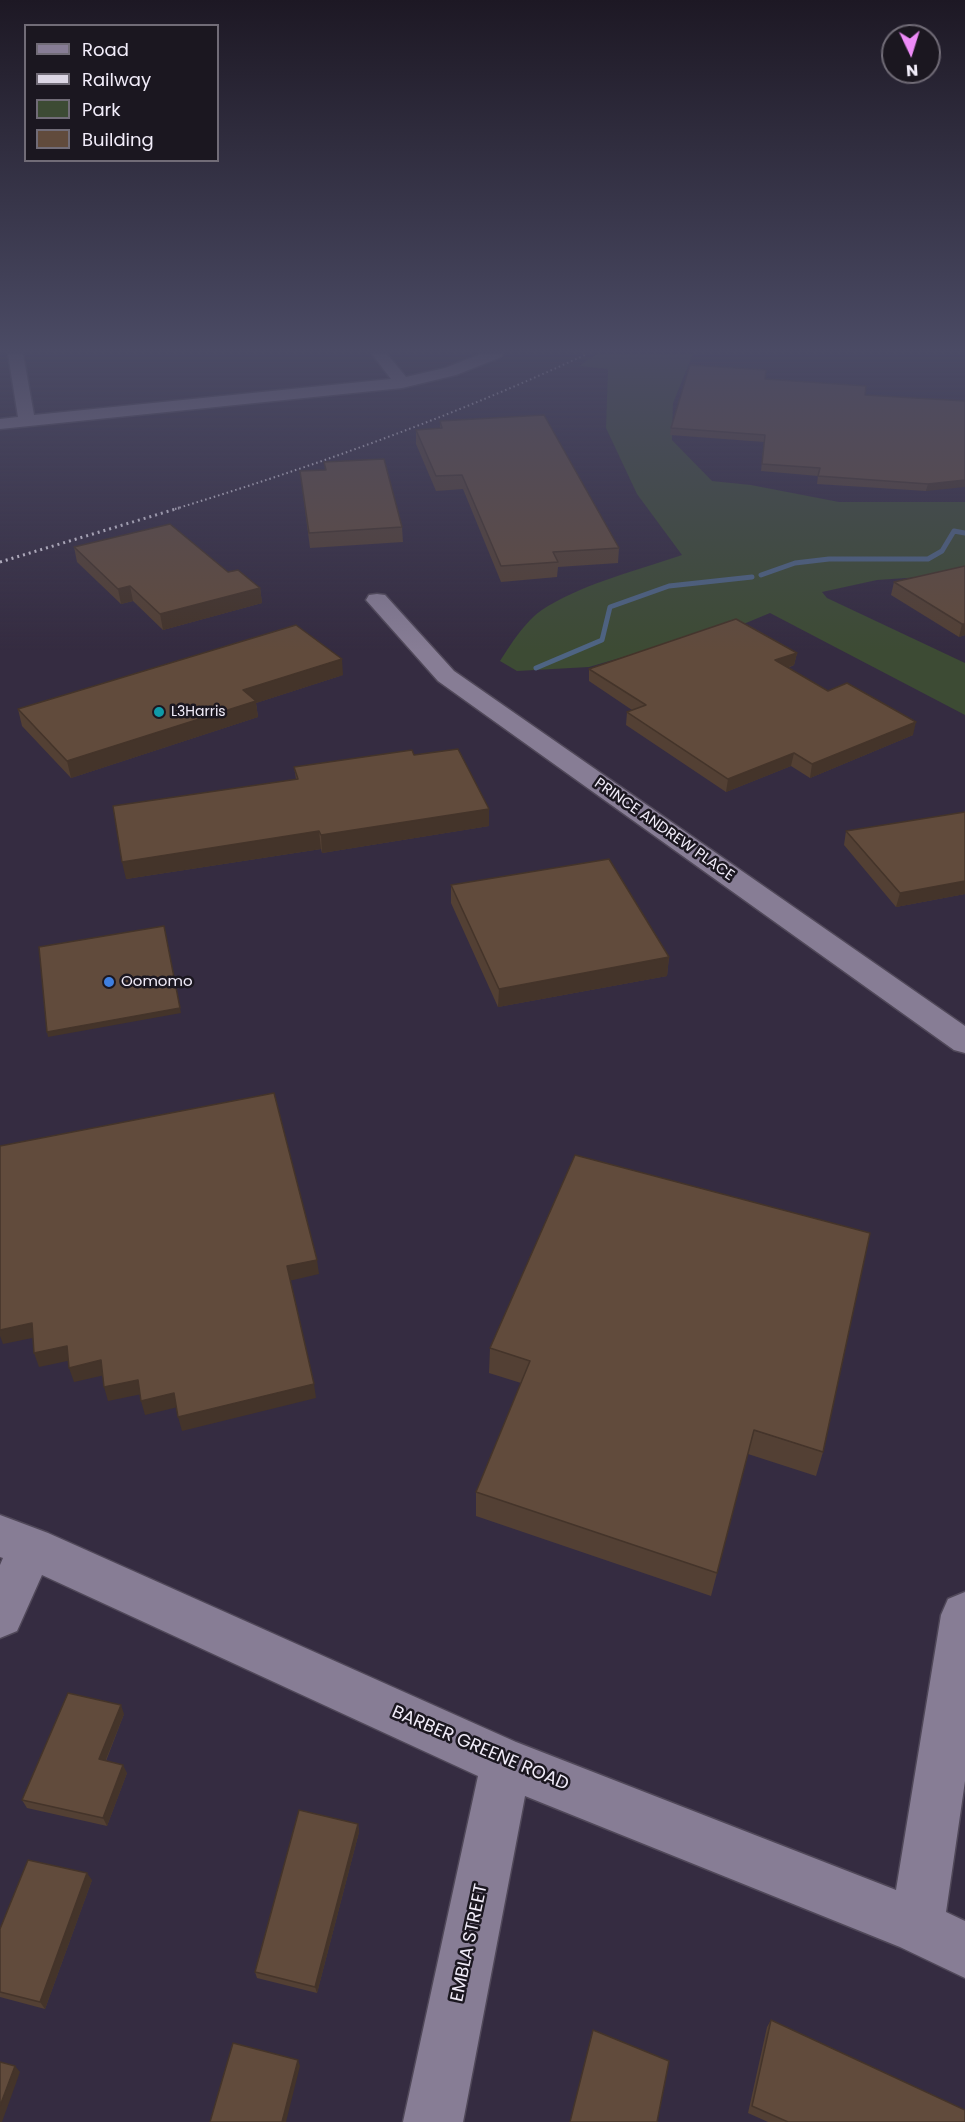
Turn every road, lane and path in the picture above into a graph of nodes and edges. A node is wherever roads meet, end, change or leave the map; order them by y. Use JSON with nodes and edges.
{"nodes":[{"id":1,"x":377,"y":600,"type":"dead end"},
{"id":2,"x":965,"y":1042,"type":"edge"},
{"id":3,"x":16,"y":1542,"type":"edge"},
{"id":4,"x":0,"y":1615,"type":"edge"},
{"id":5,"x":965,"y":1615,"type":"edge"},
{"id":6,"x":506,"y":1763,"type":"junction"},
{"id":7,"x":917,"y":1926,"type":"junction"},
{"id":8,"x":965,"y":1950,"type":"edge"},
{"id":9,"x":433,"y":2122,"type":"edge"}],
"edges":[{"from":1,"to":2,"type":"street","name":"PRINCE ANDREW PLACE"},
{"from":3,"to":4,"type":"street"},
{"from":3,"to":6,"type":"street","name":"BARBER GREENE ROAD"},
{"from":5,"to":7,"type":"street"},
{"from":6,"to":7,"type":"street","name":"BARBER GREENE ROAD"},
{"from":6,"to":9,"type":"street","name":"EMBLA STREET"},
{"from":7,"to":8,"type":"street","name":"BARBER GREENE ROAD"}]}
